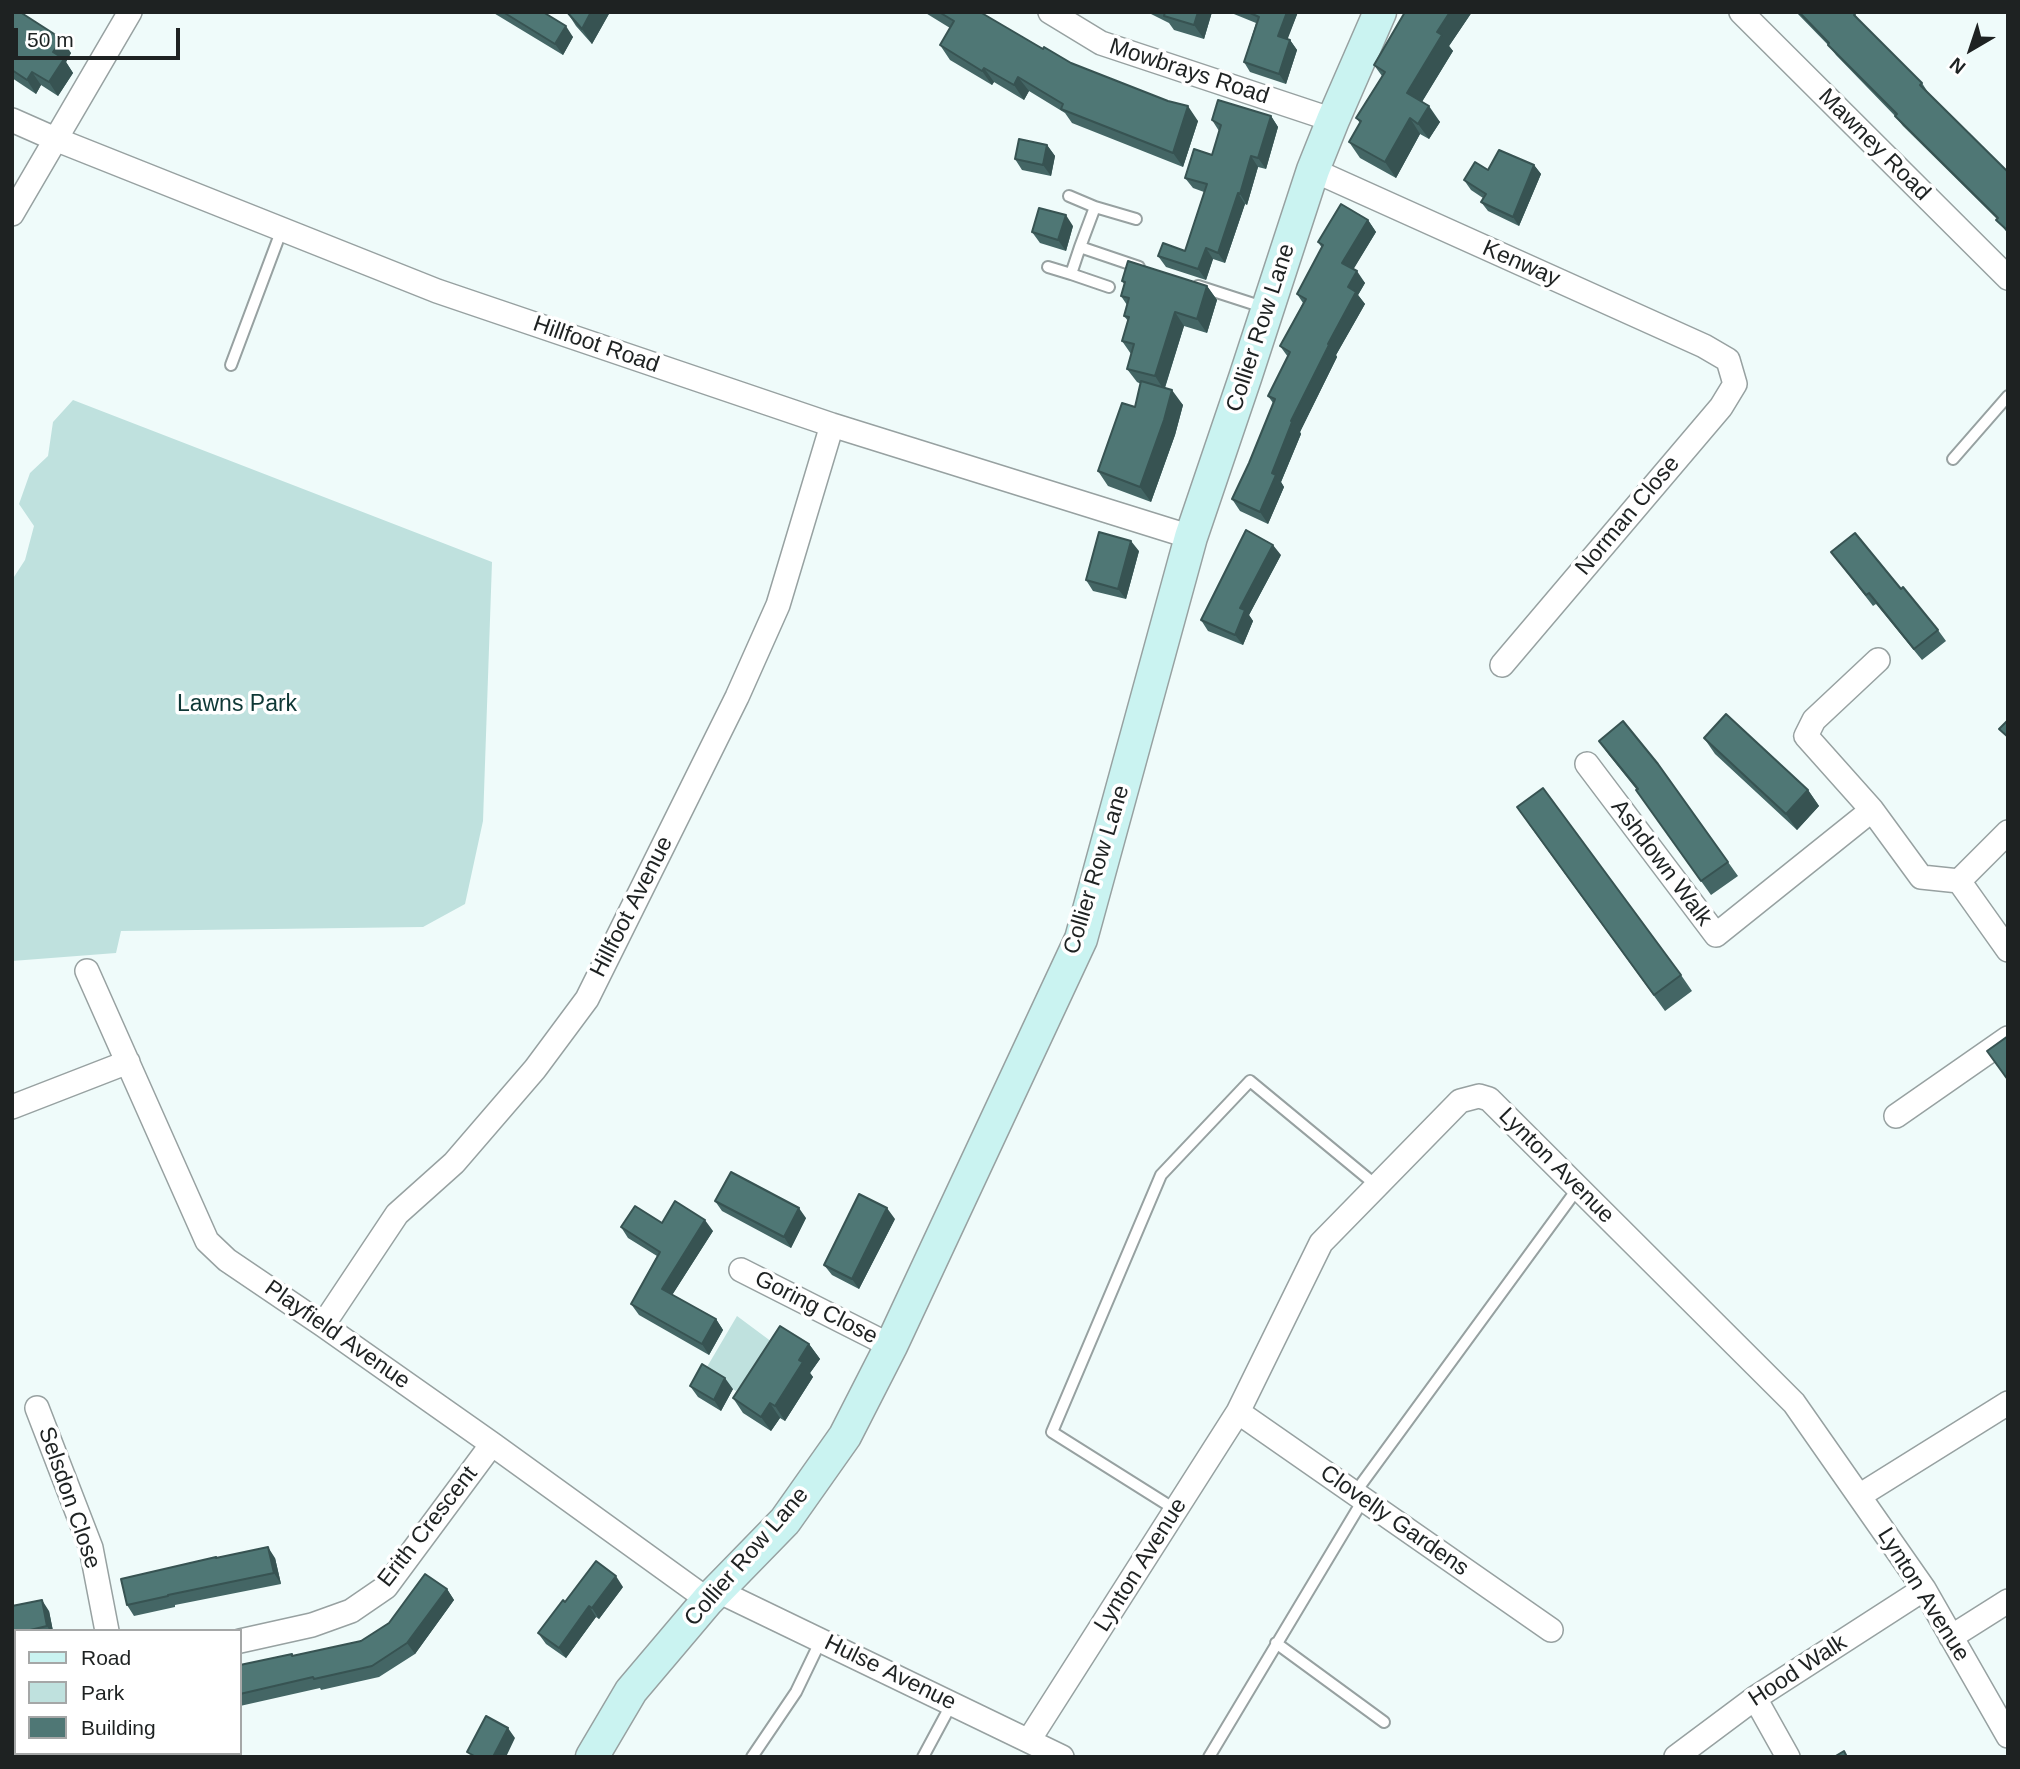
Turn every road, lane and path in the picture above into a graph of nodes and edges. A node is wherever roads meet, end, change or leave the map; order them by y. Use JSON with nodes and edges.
{"nodes":[{"id":1,"x":130,"y":12,"type":"edge"},
{"id":2,"x":1050,"y":12,"type":"edge"},
{"id":3,"x":1380,"y":12,"type":"edge"},
{"id":4,"x":1741,"y":12,"type":"edge"},
{"id":5,"x":12,"y":120,"type":"edge"},
{"id":6,"x":1333,"y":120,"type":"junction"},
{"id":7,"x":55,"y":139,"type":"junction"},
{"id":8,"x":1313,"y":170,"type":"junction"},
{"id":9,"x":1069,"y":196,"type":"dead end"},
{"id":10,"x":1095,"y":207,"type":"junction"},
{"id":11,"x":12,"y":214,"type":"edge"},
{"id":12,"x":1136,"y":219,"type":"dead end"},
{"id":13,"x":282,"y":229,"type":"junction"},
{"id":14,"x":1080,"y":247,"type":"junction"},
{"id":15,"x":1048,"y":267,"type":"dead end"},
{"id":16,"x":1155,"y":272,"type":"edge"},
{"id":17,"x":1071,"y":274,"type":"junction"},
{"id":18,"x":2008,"y":278,"type":"edge"},
{"id":19,"x":1193,"y":284,"type":"edge"},
{"id":20,"x":1109,"y":287,"type":"dead end"},
{"id":21,"x":1268,"y":309,"type":"junction"},
{"id":22,"x":1728,"y":360,"type":"joint"},
{"id":23,"x":231,"y":365,"type":"dead end"},
{"id":24,"x":2008,"y":396,"type":"edge"},
{"id":25,"x":832,"y":425,"type":"junction"},
{"id":26,"x":1953,"y":459,"type":"dead end"},
{"id":27,"x":1191,"y":537,"type":"junction"},
{"id":28,"x":1878,"y":660,"type":"dead end"},
{"id":29,"x":1502,"y":665,"type":"dead end"},
{"id":30,"x":1587,"y":764,"type":"dead end"},
{"id":31,"x":1872,"y":810,"type":"junction"},
{"id":32,"x":2008,"y":832,"type":"edge"},
{"id":33,"x":1959,"y":881,"type":"junction"},
{"id":34,"x":2008,"y":950,"type":"edge"},
{"id":35,"x":87,"y":971,"type":"dead end"},
{"id":36,"x":2008,"y":1038,"type":"edge"},
{"id":37,"x":128,"y":1062,"type":"junction"},
{"id":38,"x":12,"y":1107,"type":"edge"},
{"id":39,"x":1896,"y":1116,"type":"dead end"},
{"id":40,"x":1377,"y":1186,"type":"junction"},
{"id":41,"x":1578,"y":1188,"type":"junction"},
{"id":42,"x":741,"y":1270,"type":"dead end"},
{"id":43,"x":323,"y":1325,"type":"junction"},
{"id":44,"x":891,"y":1346,"type":"junction"},
{"id":45,"x":2008,"y":1403,"type":"edge"},
{"id":46,"x":37,"y":1408,"type":"dead end"},
{"id":47,"x":1238,"y":1412,"type":"junction"},
{"id":48,"x":492,"y":1444,"type":"junction"},
{"id":49,"x":1859,"y":1496,"type":"junction"},
{"id":50,"x":1359,"y":1497,"type":"junction"},
{"id":51,"x":1176,"y":1510,"type":"junction"},
{"id":52,"x":1924,"y":1589,"type":"junction"},
{"id":53,"x":713,"y":1595,"type":"junction"},
{"id":54,"x":2008,"y":1601,"type":"edge"},
{"id":55,"x":107,"y":1629,"type":"edge"},
{"id":56,"x":1551,"y":1630,"type":"dead end"},
{"id":57,"x":1951,"y":1637,"type":"junction"},
{"id":58,"x":821,"y":1640,"type":"junction"},
{"id":59,"x":242,"y":1641,"type":"edge"},
{"id":60,"x":1276,"y":1643,"type":"junction"},
{"id":61,"x":1755,"y":1699,"type":"junction"},
{"id":62,"x":952,"y":1703,"type":"junction"},
{"id":63,"x":1384,"y":1722,"type":"dead end"},
{"id":64,"x":2008,"y":1736,"type":"edge"},
{"id":65,"x":1029,"y":1740,"type":"junction"},
{"id":66,"x":592,"y":1757,"type":"edge"},
{"id":67,"x":752,"y":1757,"type":"edge"},
{"id":68,"x":923,"y":1757,"type":"edge"},
{"id":69,"x":1062,"y":1757,"type":"edge"},
{"id":70,"x":1209,"y":1757,"type":"edge"},
{"id":71,"x":1676,"y":1757,"type":"edge"},
{"id":72,"x":1788,"y":1757,"type":"edge"}],
"edges":[{"from":1,"to":7,"type":"street"},
{"from":2,"to":6,"type":"street","name":"Mowbrays Road"},
{"from":3,"to":6,"type":"main road","name":"Collier Row Lane"},
{"from":4,"to":18,"type":"street","name":"Mawney Road"},
{"from":5,"to":7,"type":"street","name":"Hillfoot Road"},
{"from":6,"to":8,"type":"main road","name":"Collier Row Lane"},
{"from":7,"to":11,"type":"street"},
{"from":7,"to":13,"type":"street","name":"Hillfoot Road"},
{"from":8,"to":21,"type":"main road","name":"Collier Row Lane"},
{"from":8,"to":22,"type":"street","name":"Kenway"},
{"from":9,"to":10,"type":"lane"},
{"from":10,"to":12,"type":"lane"},
{"from":10,"to":14,"type":"lane"},
{"from":13,"to":23,"type":"lane"},
{"from":13,"to":25,"type":"street","name":"Hillfoot Road"},
{"from":14,"to":16,"type":"lane"},
{"from":14,"to":17,"type":"lane"},
{"from":15,"to":17,"type":"lane"},
{"from":17,"to":20,"type":"lane"},
{"from":19,"to":21,"type":"lane"},
{"from":21,"to":27,"type":"main road","name":"Collier Row Lane"},
{"from":22,"to":29,"type":"street","name":"Norman Close"},
{"from":24,"to":26,"type":"lane"},
{"from":25,"to":27,"type":"street","name":"Hillfoot Road"},
{"from":25,"to":43,"type":"street","name":"Hillfoot Avenue"},
{"from":27,"to":44,"type":"main road","name":"Collier Row Lane"},
{"from":28,"to":31,"type":"street"},
{"from":30,"to":31,"type":"street","name":"Ashdown Walk"},
{"from":31,"to":33,"type":"street"},
{"from":32,"to":33,"type":"street"},
{"from":33,"to":34,"type":"street"},
{"from":35,"to":37,"type":"street","name":"Playfield Avenue"},
{"from":36,"to":39,"type":"street"},
{"from":37,"to":38,"type":"street"},
{"from":37,"to":43,"type":"street","name":"Playfield Avenue"},
{"from":40,"to":41,"type":"street","name":"Lynton Avenue"},
{"from":40,"to":47,"type":"street","name":"Lynton Avenue"},
{"from":40,"to":51,"type":"lane"},
{"from":41,"to":49,"type":"street","name":"Lynton Avenue"},
{"from":41,"to":50,"type":"lane"},
{"from":42,"to":44,"type":"street","name":"Goring Close"},
{"from":43,"to":48,"type":"street","name":"Playfield Avenue"},
{"from":44,"to":53,"type":"main road","name":"Collier Row Lane"},
{"from":45,"to":49,"type":"street"},
{"from":46,"to":55,"type":"street","name":"Selsdon Close"},
{"from":47,"to":50,"type":"street","name":"Clovelly Gardens"},
{"from":47,"to":51,"type":"street","name":"Lynton Avenue"},
{"from":48,"to":53,"type":"street","name":"Playfield Avenue"},
{"from":48,"to":59,"type":"street","name":"Erith Crescent"},
{"from":49,"to":52,"type":"street","name":"Lynton Avenue"},
{"from":50,"to":56,"type":"street","name":"Clovelly Gardens"},
{"from":50,"to":60,"type":"lane"},
{"from":51,"to":65,"type":"street","name":"Lynton Avenue"},
{"from":52,"to":57,"type":"street","name":"Lynton Avenue"},
{"from":52,"to":61,"type":"street","name":"Hood Walk"},
{"from":53,"to":58,"type":"street","name":"Hulse Avenue"},
{"from":53,"to":66,"type":"main road","name":"Collier Row Lane"},
{"from":54,"to":57,"type":"street"},
{"from":57,"to":64,"type":"street","name":"Lynton Avenue"},
{"from":58,"to":62,"type":"street","name":"Hulse Avenue"},
{"from":58,"to":67,"type":"lane"},
{"from":60,"to":63,"type":"lane"},
{"from":60,"to":70,"type":"lane"},
{"from":61,"to":71,"type":"street","name":"Hood Walk"},
{"from":61,"to":72,"type":"street"},
{"from":62,"to":65,"type":"street","name":"Hulse Avenue"},
{"from":62,"to":68,"type":"lane"},
{"from":65,"to":69,"type":"street","name":"Hulse Avenue"}]}
